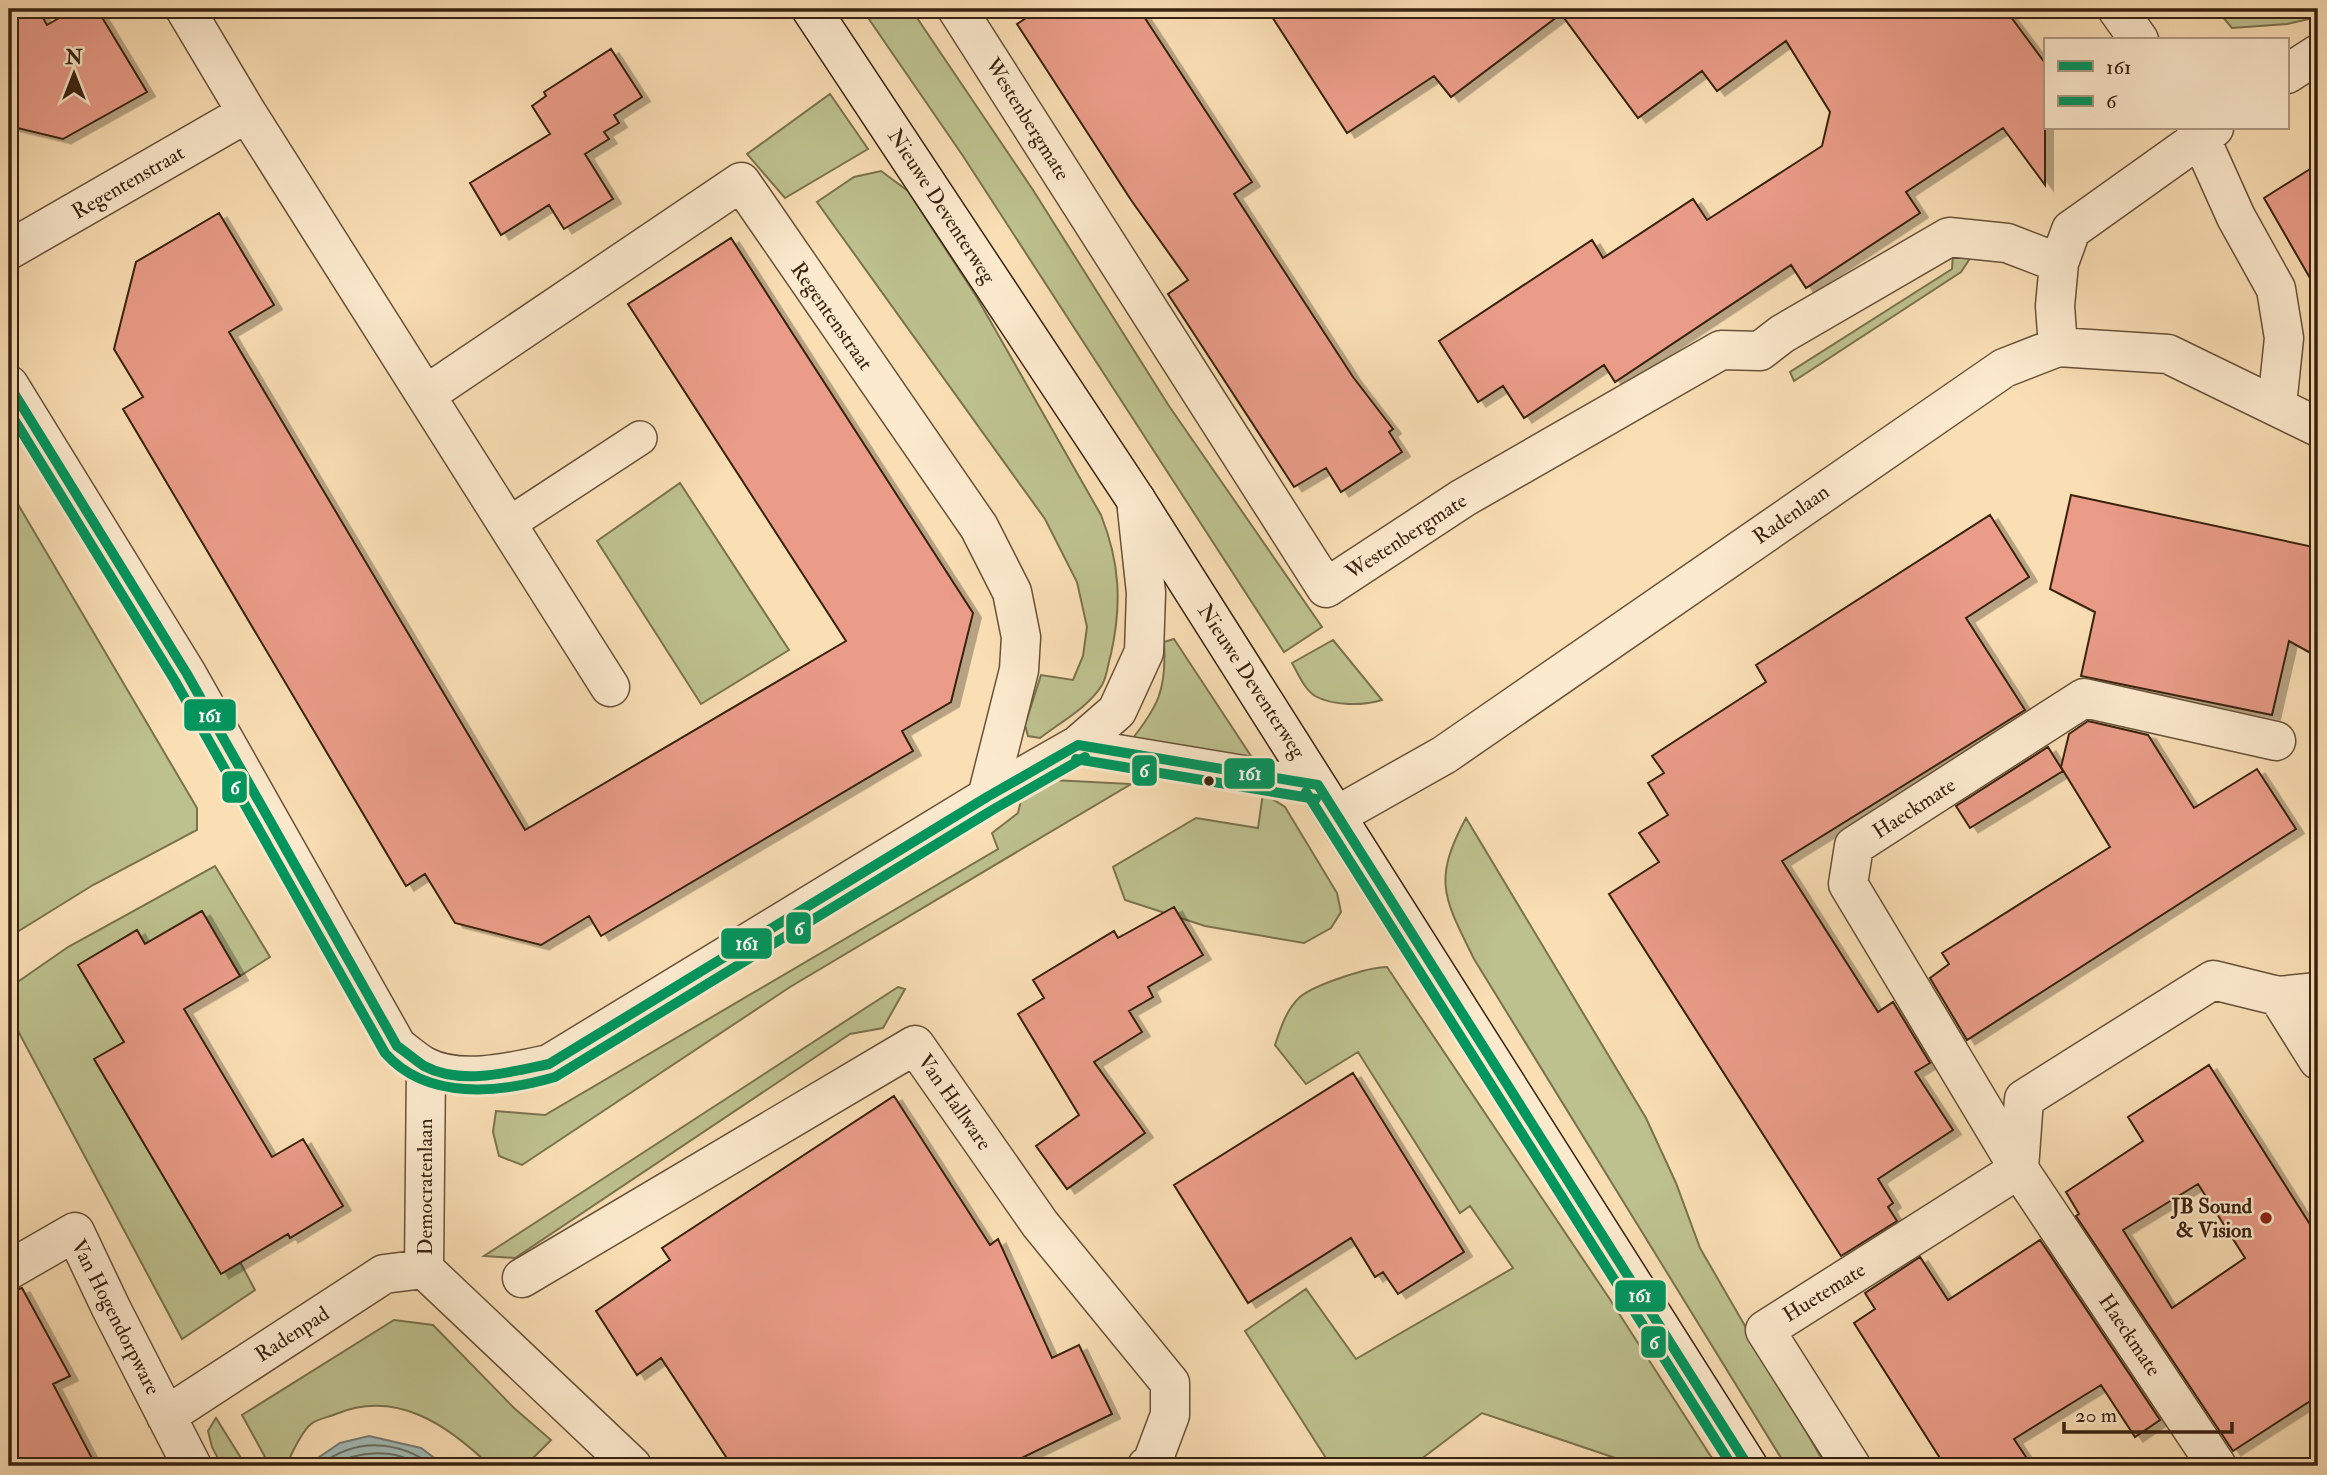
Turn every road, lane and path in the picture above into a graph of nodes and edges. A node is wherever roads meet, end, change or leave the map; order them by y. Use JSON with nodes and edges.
{"nodes":[{"id":1,"x":185,"y":9,"type":"edge"},
{"id":2,"x":811,"y":9,"type":"edge"},
{"id":3,"x":957,"y":9,"type":"edge"},
{"id":4,"x":2117,"y":9,"type":"edge"},
{"id":5,"x":2138,"y":38,"type":"edge"},
{"id":6,"x":2318,"y":54,"type":"edge"},
{"id":7,"x":2288,"y":73,"type":"edge"},
{"id":8,"x":247,"y":113,"type":"junction"},
{"id":9,"x":2204,"y":131,"type":"edge"},
{"id":10,"x":9,"y":250,"type":"edge"},
{"id":11,"x":2059,"y":263,"type":"junction"},
{"id":12,"x":2058,"y":347,"type":"junction"},
{"id":13,"x":9,"y":385,"type":"edge"},
{"id":14,"x":427,"y":394,"type":"junction"},
{"id":15,"x":2277,"y":405,"type":"junction"},
{"id":16,"x":2318,"y":427,"type":"edge"},
{"id":17,"x":639,"y":438,"type":"dead end"},
{"id":18,"x":1136,"y":500,"type":"junction"},
{"id":19,"x":507,"y":525,"type":"junction"},
{"id":20,"x":610,"y":687,"type":"dead end"},
{"id":21,"x":2276,"y":741,"type":"dead end"},
{"id":22,"x":1078,"y":745,"type":"junction"},
{"id":23,"x":987,"y":797,"type":"junction"},
{"id":24,"x":1327,"y":800,"type":"junction"},
{"id":25,"x":2318,"y":992,"type":"edge"},
{"id":26,"x":2278,"y":996,"type":"junction"},
{"id":27,"x":2318,"y":1060,"type":"edge"},
{"id":28,"x":426,"y":1067,"type":"junction"},
{"id":29,"x":2019,"y":1169,"type":"junction"},
{"id":30,"x":424,"y":1269,"type":"junction"},
{"id":31,"x":9,"y":1270,"type":"edge"},
{"id":32,"x":523,"y":1278,"type":"dead end"},
{"id":33,"x":166,"y":1416,"type":"junction"},
{"id":34,"x":192,"y":1466,"type":"edge"},
{"id":35,"x":632,"y":1466,"type":"edge"},
{"id":36,"x":1147,"y":1466,"type":"edge"},
{"id":37,"x":1748,"y":1466,"type":"edge"},
{"id":38,"x":1851,"y":1466,"type":"edge"},
{"id":39,"x":2217,"y":1466,"type":"edge"}],
"edges":[{"from":1,"to":8,"type":"street"},
{"from":2,"to":18,"type":"street","name":"Nieuwe Deventerweg"},
{"from":3,"to":11,"type":"street","name":"Westenbergmate"},
{"from":4,"to":5,"type":"street"},
{"from":6,"to":7,"type":"street"},
{"from":8,"to":10,"type":"street","name":"Regentenstraat"},
{"from":8,"to":14,"type":"street"},
{"from":9,"to":11,"type":"street"},
{"from":9,"to":15,"type":"street"},
{"from":11,"to":12,"type":"street"},
{"from":12,"to":15,"type":"street","name":"Radenlaan"},
{"from":12,"to":24,"type":"street","name":"Radenlaan"},
{"from":13,"to":28,"type":"street"},
{"from":14,"to":19,"type":"street"},
{"from":14,"to":23,"type":"street","name":"Regentenstraat"},
{"from":15,"to":16,"type":"street","name":"Radenlaan"},
{"from":17,"to":19,"type":"lane"},
{"from":18,"to":22,"type":"street"},
{"from":18,"to":24,"type":"street","name":"Nieuwe Deventerweg"},
{"from":19,"to":20,"type":"street"},
{"from":21,"to":29,"type":"street","name":"Haeckmate"},
{"from":22,"to":23,"type":"street"},
{"from":22,"to":24,"type":"lane"},
{"from":23,"to":28,"type":"street"},
{"from":24,"to":37,"type":"street","name":"Nieuwe Deventerweg"},
{"from":25,"to":26,"type":"street"},
{"from":26,"to":27,"type":"street"},
{"from":26,"to":29,"type":"street"},
{"from":28,"to":30,"type":"street","name":"Democratenlaan"},
{"from":29,"to":38,"type":"street","name":"Huetemate"},
{"from":29,"to":39,"type":"street","name":"Haeckmate"},
{"from":30,"to":33,"type":"street","name":"Radenpad"},
{"from":30,"to":35,"type":"street"},
{"from":31,"to":33,"type":"street","name":"Van Hogendorpware"},
{"from":32,"to":36,"type":"street","name":"Van Hallware"},
{"from":33,"to":34,"type":"street","name":"Van Hogendorpware"}]}
